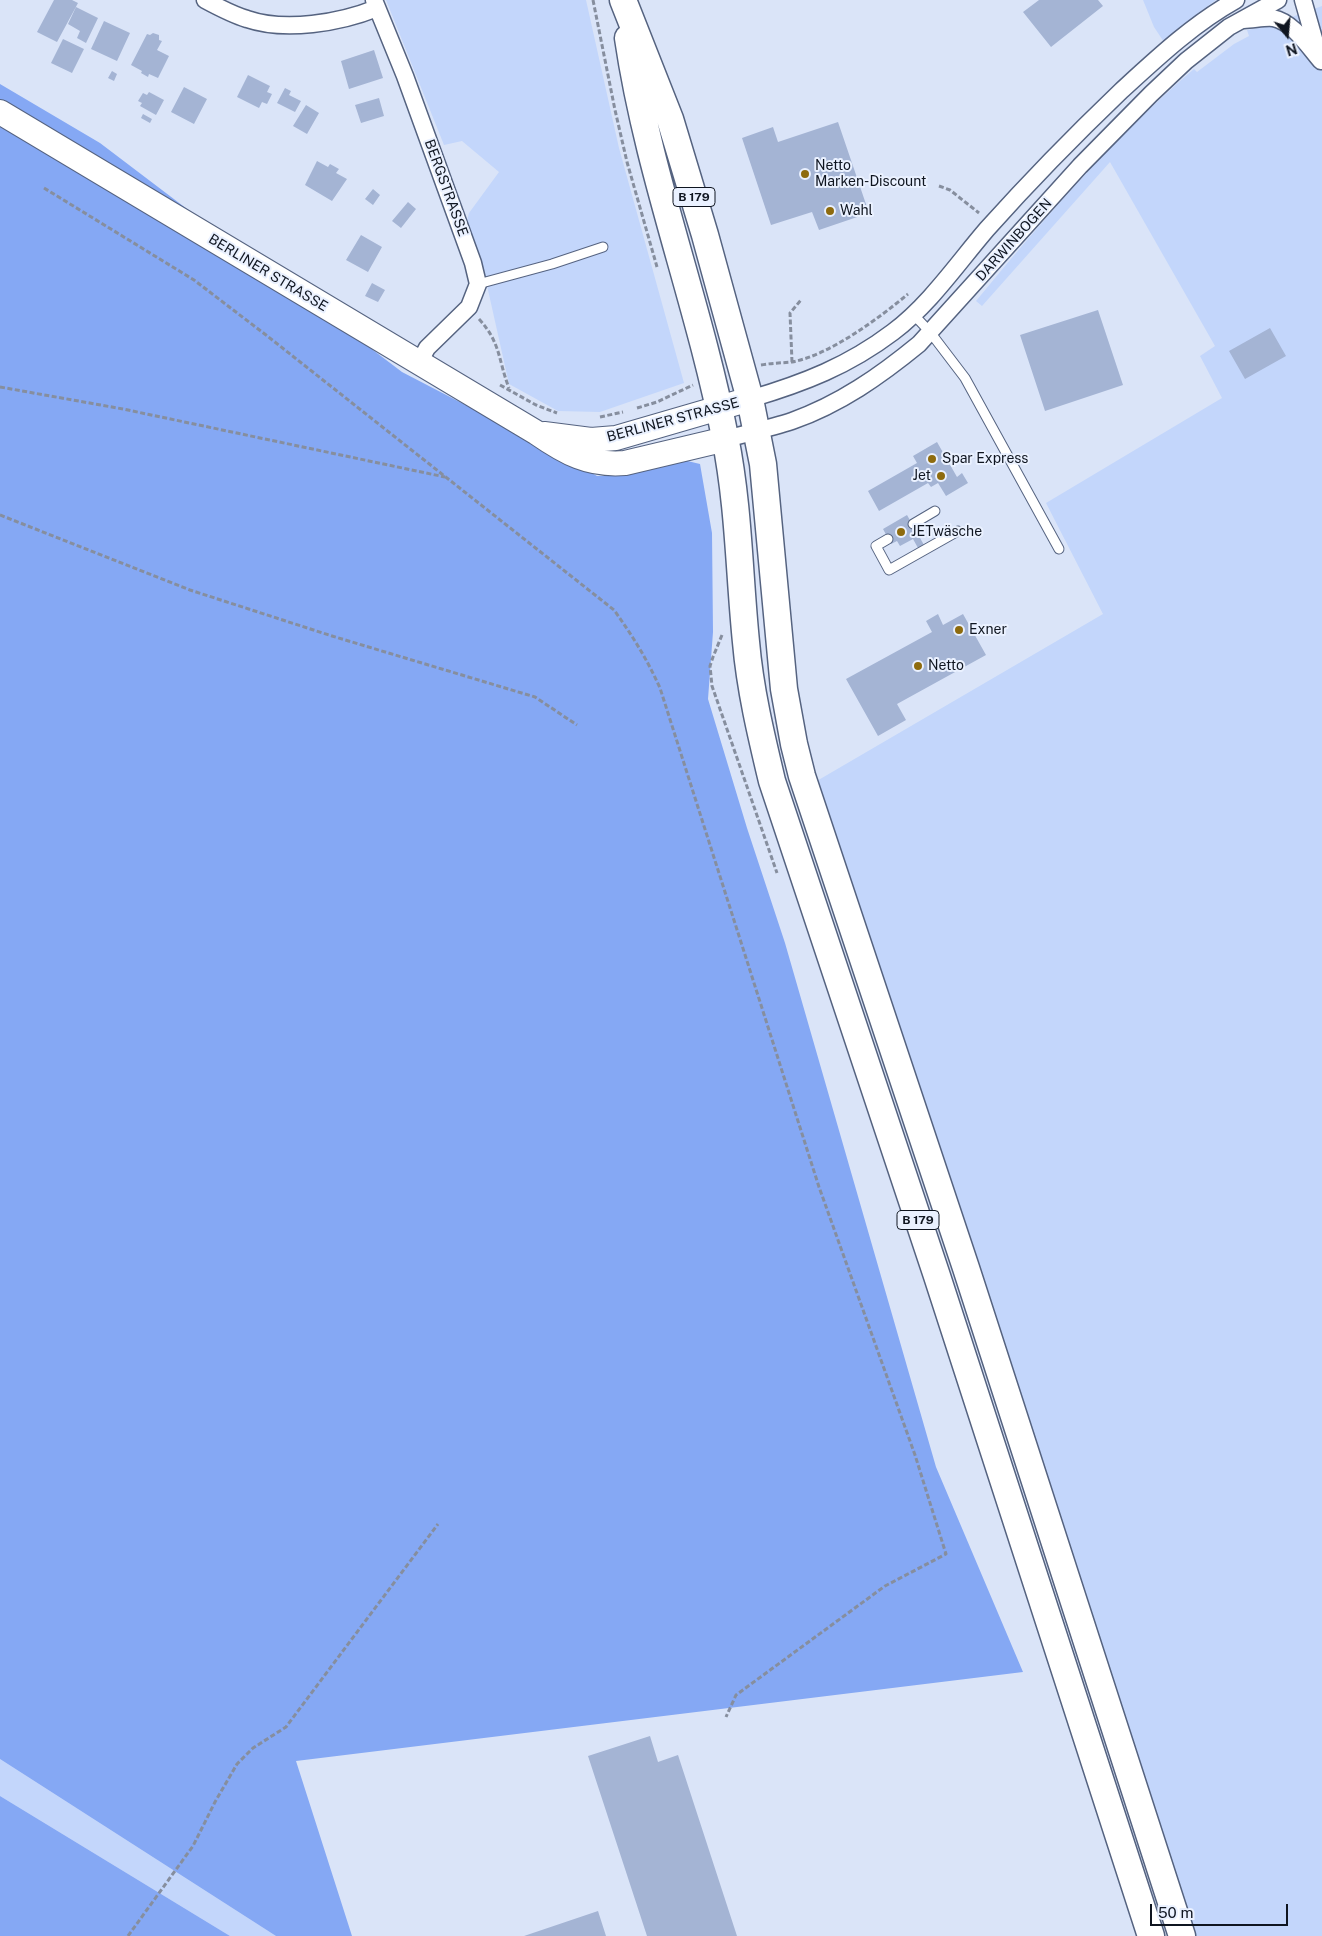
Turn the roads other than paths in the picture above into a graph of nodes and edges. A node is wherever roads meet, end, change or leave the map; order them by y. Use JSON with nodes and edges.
{"nodes":[{"id":1,"x":205,"y":0,"type":"edge"},
{"id":2,"x":623,"y":0,"type":"edge"},
{"id":3,"x":1236,"y":0,"type":"edge"},
{"id":4,"x":1278,"y":0,"type":"edge"},
{"id":5,"x":1304,"y":0,"type":"edge"},
{"id":6,"x":375,"y":4,"type":"edge"},
{"id":7,"x":1239,"y":20,"type":"junction"},
{"id":8,"x":1322,"y":44,"type":"edge"},
{"id":9,"x":1321,"y":63,"type":"edge"},
{"id":10,"x":0,"y":112,"type":"edge"},
{"id":11,"x":603,"y":247,"type":"dead end"},
{"id":12,"x":478,"y":284,"type":"junction"},
{"id":13,"x":912,"y":314,"type":"junction"},
{"id":14,"x":930,"y":332,"type":"junction"},
{"id":15,"x":419,"y":363,"type":"junction"},
{"id":16,"x":750,"y":399,"type":"junction"},
{"id":17,"x":719,"y":407,"type":"junction"},
{"id":18,"x":757,"y":430,"type":"junction"},
{"id":19,"x":537,"y":433,"type":"junction"},
{"id":20,"x":726,"y":439,"type":"junction"},
{"id":21,"x":934,"y":512,"type":"dead end"},
{"id":22,"x":913,"y":524,"type":"dead end"},
{"id":23,"x":958,"y":531,"type":"dead end"},
{"id":24,"x":888,"y":539,"type":"dead end"},
{"id":25,"x":1059,"y":549,"type":"dead end"},
{"id":26,"x":1151,"y":1936,"type":"edge"},
{"id":27,"x":1182,"y":1936,"type":"edge"}],
"edges":[{"from":1,"to":6,"type":"street"},
{"from":2,"to":16,"type":"main road","number":"B 179"},
{"from":2,"to":17,"type":"main road","number":"B 179"},
{"from":3,"to":13,"type":"street","name":"DARWINBOGEN"},
{"from":4,"to":7,"type":"street","name":"DARWINBOGEN"},
{"from":5,"to":9,"type":"street"},
{"from":6,"to":12,"type":"street","name":"BERGSTRASSE"},
{"from":7,"to":9,"type":"street"},
{"from":7,"to":14,"type":"street","name":"DARWINBOGEN"},
{"from":8,"to":9,"type":"street"},
{"from":10,"to":15,"type":"street","name":"BERLINER STRASSE"},
{"from":11,"to":12,"type":"lane"},
{"from":12,"to":15,"type":"street"},
{"from":13,"to":14,"type":"lane"},
{"from":13,"to":16,"type":"street","name":"DARWINBOGEN"},
{"from":14,"to":18,"type":"street","name":"DARWINBOGEN"},
{"from":14,"to":25,"type":"lane"},
{"from":15,"to":19,"type":"street","name":"BERLINER STRASSE"},
{"from":16,"to":17,"type":"street","name":"BERLINER STRASSE"},
{"from":16,"to":18,"type":"main road","number":"B 179"},
{"from":17,"to":19,"type":"street","name":"BERLINER STRASSE"},
{"from":17,"to":20,"type":"main road","number":"B 179"},
{"from":18,"to":20,"type":"street","name":"DARWINBOGEN"},
{"from":18,"to":27,"type":"main road","number":"B 179"},
{"from":19,"to":20,"type":"street","name":"BERLINER STRASSE"},
{"from":20,"to":26,"type":"main road","number":"B 179"},
{"from":21,"to":22,"type":"lane"},
{"from":23,"to":24,"type":"lane"}]}
